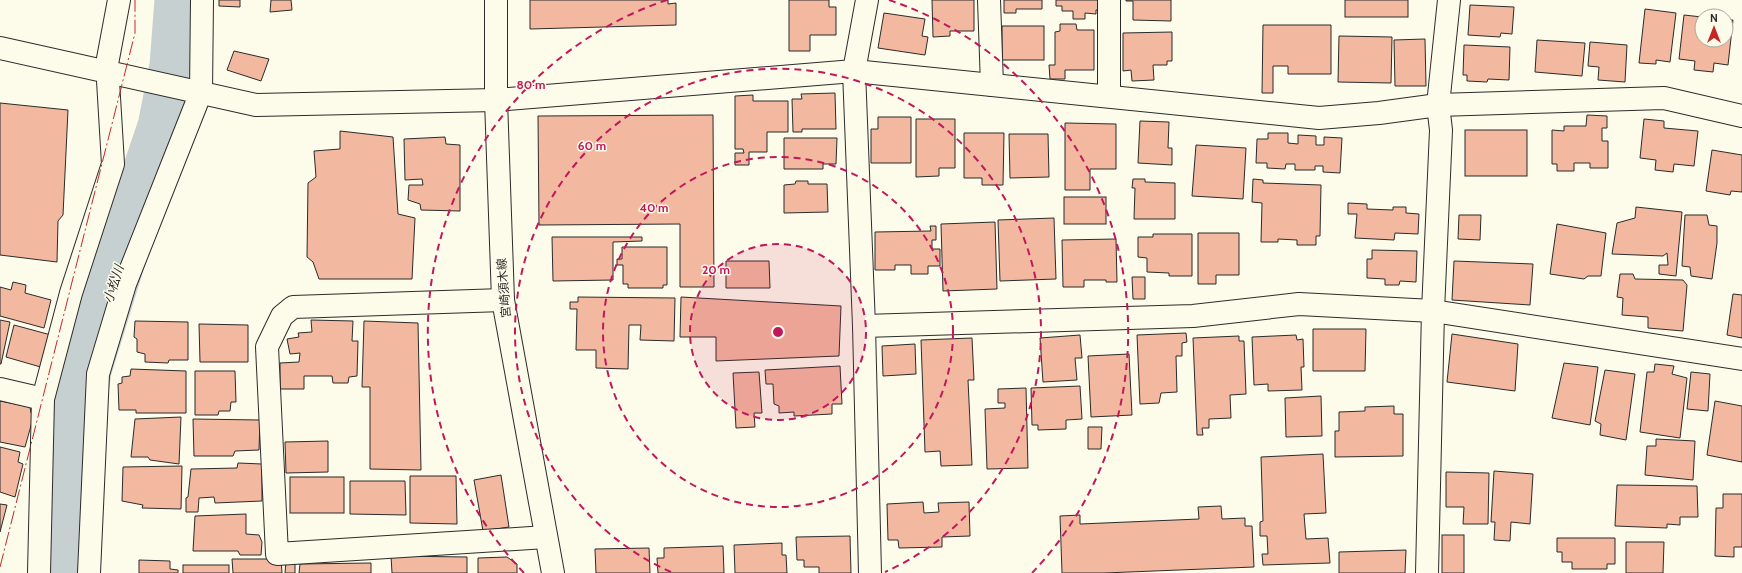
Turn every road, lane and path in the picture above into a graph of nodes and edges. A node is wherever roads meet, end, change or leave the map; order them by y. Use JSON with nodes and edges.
{"nodes":[{"id":1,"x":118,"y":0,"type":"edge"},
{"id":2,"x":202,"y":0,"type":"edge"},
{"id":3,"x":496,"y":0,"type":"edge"},
{"id":4,"x":867,"y":0,"type":"edge"},
{"id":5,"x":989,"y":0,"type":"edge"},
{"id":6,"x":1108,"y":0,"type":"edge"},
{"id":7,"x":1449,"y":0,"type":"edge"},
{"id":8,"x":0,"y":48,"type":"edge"},
{"id":9,"x":107,"y":71,"type":"junction"},
{"id":10,"x":854,"y":71,"type":"junction"},
{"id":11,"x":992,"y":85,"type":"junction"},
{"id":12,"x":200,"y":92,"type":"junction"},
{"id":13,"x":1109,"y":96,"type":"junction"},
{"id":14,"x":496,"y":100,"type":"junction"},
{"id":15,"x":1438,"y":105,"type":"junction"},
{"id":16,"x":1742,"y":116,"type":"edge"},
{"id":17,"x":503,"y":300,"type":"junction"},
{"id":18,"x":1433,"y":311,"type":"junction"},
{"id":19,"x":864,"y":326,"type":"junction"},
{"id":20,"x":1742,"y":359,"type":"edge"},
{"id":21,"x":0,"y":389,"type":"edge"},
{"id":22,"x":43,"y":399,"type":"junction"},
{"id":23,"x":546,"y":537,"type":"junction"},
{"id":24,"x":39,"y":573,"type":"edge"},
{"id":25,"x":89,"y":573,"type":"edge"},
{"id":26,"x":553,"y":573,"type":"edge"},
{"id":27,"x":870,"y":573,"type":"edge"},
{"id":28,"x":1427,"y":573,"type":"edge"}],
"edges":[{"from":1,"to":9,"type":"street"},
{"from":2,"to":12,"type":"street"},
{"from":3,"to":14,"type":"street","name":"宮崎須木線"},
{"from":4,"to":10,"type":"street"},
{"from":5,"to":11,"type":"street"},
{"from":6,"to":13,"type":"street"},
{"from":7,"to":15,"type":"street"},
{"from":8,"to":9,"type":"street"},
{"from":9,"to":12,"type":"street"},
{"from":9,"to":22,"type":"street"},
{"from":10,"to":11,"type":"street"},
{"from":10,"to":14,"type":"street"},
{"from":10,"to":19,"type":"street"},
{"from":11,"to":13,"type":"street"},
{"from":12,"to":14,"type":"street"},
{"from":12,"to":25,"type":"street"},
{"from":13,"to":15,"type":"street"},
{"from":14,"to":17,"type":"street","name":"宮崎須木線"},
{"from":15,"to":16,"type":"street"},
{"from":15,"to":18,"type":"street"},
{"from":17,"to":23,"type":"street","name":"宮崎須木線"},
{"from":17,"to":23,"type":"street"},
{"from":18,"to":19,"type":"street"},
{"from":18,"to":20,"type":"street"},
{"from":18,"to":28,"type":"street"},
{"from":19,"to":27,"type":"street"},
{"from":21,"to":22,"type":"street"},
{"from":22,"to":24,"type":"street"},
{"from":23,"to":26,"type":"street","name":"宮崎須木線"}]}
